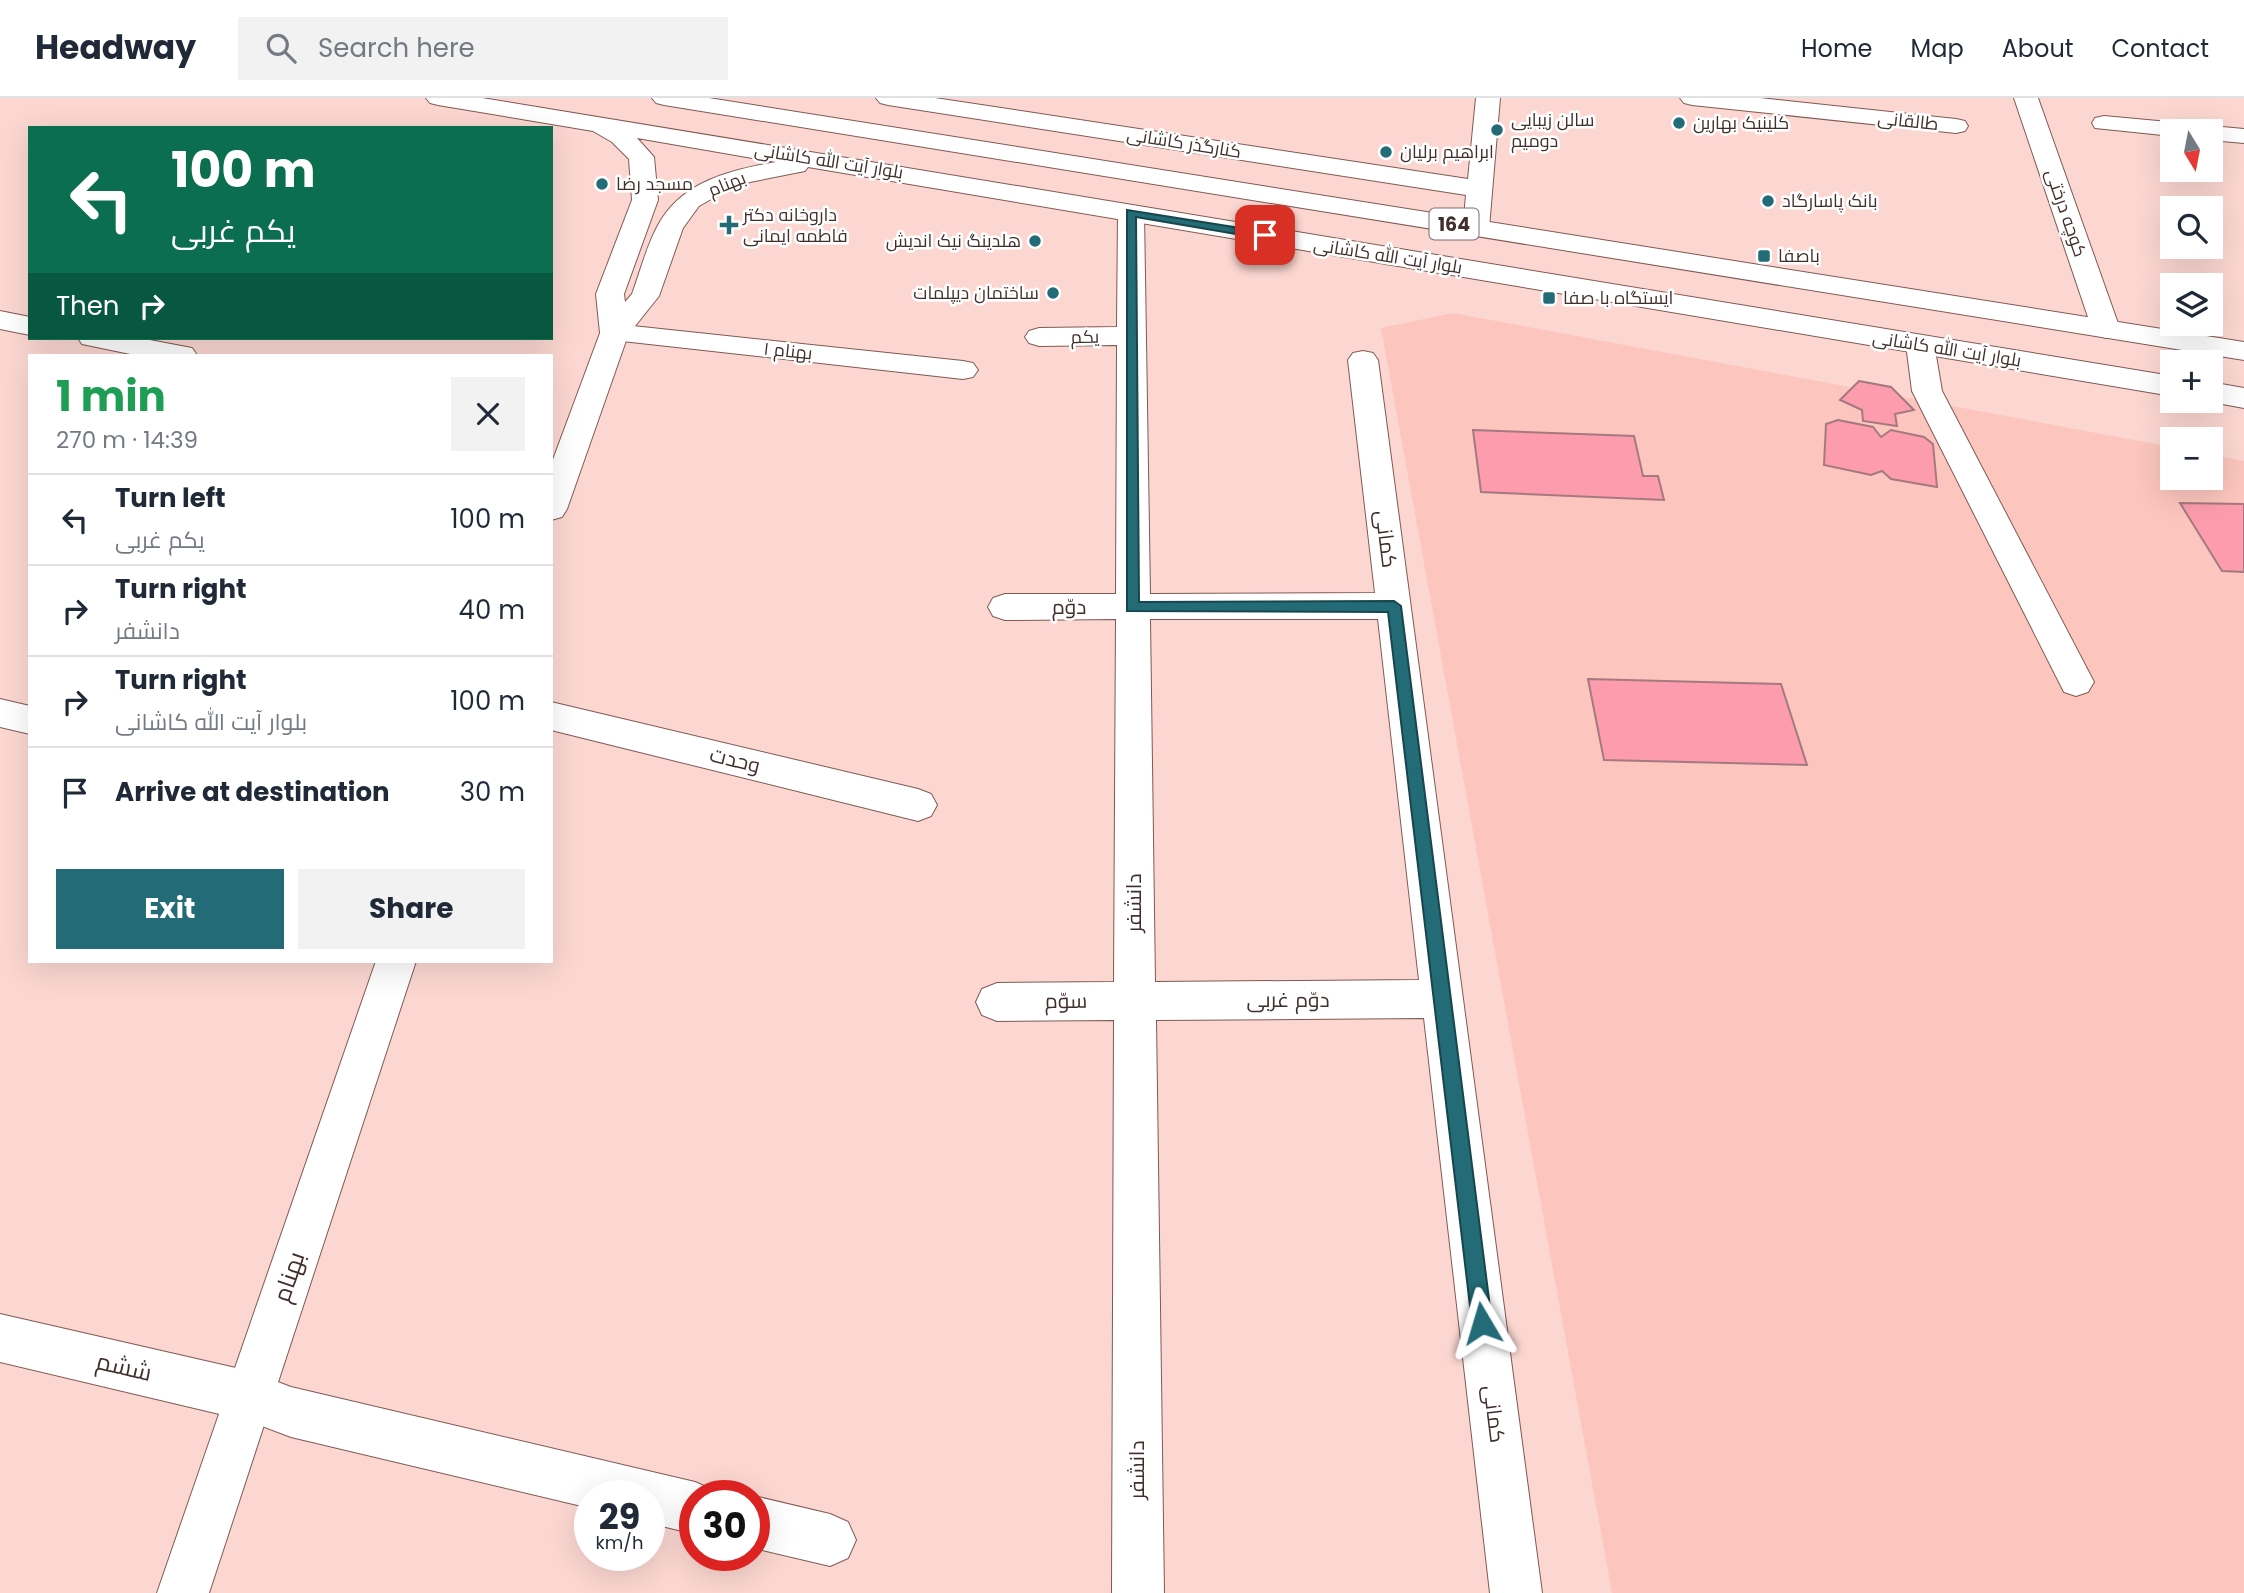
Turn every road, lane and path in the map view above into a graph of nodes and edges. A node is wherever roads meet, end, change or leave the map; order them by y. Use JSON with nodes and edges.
{"nodes":[{"id":1,"x":438,"y":98,"type":"edge"},
{"id":2,"x":664,"y":98,"type":"edge"},
{"id":3,"x":888,"y":98,"type":"edge"},
{"id":4,"x":1488,"y":98,"type":"edge"},
{"id":5,"x":1692,"y":98,"type":"edge"},
{"id":6,"x":2026,"y":98,"type":"edge"},
{"id":7,"x":2104,"y":123,"type":"dead end"},
{"id":8,"x":597,"y":124,"type":"junction"},
{"id":9,"x":1956,"y":126,"type":"dead end"},
{"id":10,"x":2160,"y":128,"type":"edge"},
{"id":11,"x":2223,"y":134,"type":"edge"},
{"id":12,"x":2244,"y":135,"type":"edge"},
{"id":13,"x":836,"y":162,"type":"junction"},
{"id":14,"x":1480,"y":189,"type":"junction"},
{"id":15,"x":645,"y":200,"type":"junction"},
{"id":16,"x":690,"y":200,"type":"junction"},
{"id":17,"x":1131,"y":213,"type":"junction"},
{"id":18,"x":1476,"y":228,"type":"junction"},
{"id":19,"x":0,"y":320,"type":"edge"},
{"id":20,"x":28,"y":326,"type":"edge"},
{"id":21,"x":2106,"y":329,"type":"junction"},
{"id":22,"x":614,"y":333,"type":"junction"},
{"id":23,"x":1131,"y":336,"type":"junction"},
{"id":24,"x":1039,"y":337,"type":"dead end"},
{"id":25,"x":103,"y":340,"type":"edge"},
{"id":26,"x":1920,"y":344,"type":"junction"},
{"id":27,"x":2244,"y":351,"type":"edge"},
{"id":28,"x":177,"y":354,"type":"edge"},
{"id":29,"x":1363,"y":360,"type":"dead end"},
{"id":30,"x":963,"y":370,"type":"dead end"},
{"id":31,"x":2160,"y":384,"type":"edge"},
{"id":32,"x":2223,"y":394,"type":"edge"},
{"id":33,"x":2244,"y":398,"type":"edge"},
{"id":34,"x":553,"y":503,"type":"edge"},
{"id":35,"x":1394,"y":606,"type":"junction"},
{"id":36,"x":1005,"y":607,"type":"dead end"},
{"id":37,"x":1132,"y":607,"type":"junction"},
{"id":38,"x":2076,"y":682,"type":"dead end"},
{"id":39,"x":0,"y":713,"type":"edge"},
{"id":40,"x":553,"y":716,"type":"edge"},
{"id":41,"x":28,"y":720,"type":"edge"},
{"id":42,"x":919,"y":805,"type":"dead end"},
{"id":43,"x":395,"y":963,"type":"edge"},
{"id":44,"x":1442,"y":999,"type":"junction"},
{"id":45,"x":1135,"y":1001,"type":"junction"},
{"id":46,"x":997,"y":1002,"type":"dead end"},
{"id":47,"x":0,"y":1338,"type":"edge"},
{"id":48,"x":249,"y":1396,"type":"junction"},
{"id":49,"x":577,"y":1480,"type":"edge"},
{"id":50,"x":770,"y":1526,"type":"edge"},
{"id":51,"x":830,"y":1540,"type":"dead end"},
{"id":52,"x":183,"y":1593,"type":"edge"},
{"id":53,"x":1138,"y":1593,"type":"edge"},
{"id":54,"x":1516,"y":1593,"type":"edge"}],
"edges":[{"from":1,"to":8,"type":"street","name":"بلوار آیت الله کاشانی","number":"164"},
{"from":2,"to":18,"type":"street","name":"بلوار آیت الله کاشانی","number":"164"},
{"from":3,"to":14,"type":"street","name":"کنارگذر کاشانی"},
{"from":4,"to":14,"type":"street"},
{"from":5,"to":9,"type":"street","name":"طالقانی"},
{"from":6,"to":21,"type":"street","name":"کوچه درختی"},
{"from":7,"to":10,"type":"street"},
{"from":8,"to":13,"type":"street","name":"بلوار آیت الله کاشانی","number":"164"},
{"from":8,"to":15,"type":"street","name":"بهنام"},
{"from":11,"to":12,"type":"street"},
{"from":13,"to":16,"type":"street","name":"بهنام"},
{"from":13,"to":17,"type":"street","name":"بلوار آیت الله کاشانی","number":"164"},
{"from":14,"to":18,"type":"street"},
{"from":15,"to":16,"type":"street"},
{"from":15,"to":22,"type":"street","name":"بهنام"},
{"from":16,"to":22,"type":"street","name":"بهنام"},
{"from":17,"to":23,"type":"street","name":"دانشفر"},
{"from":17,"to":26,"type":"street","name":"بلوار آیت الله کاشانی","number":"164"},
{"from":18,"to":21,"type":"street","name":"بلوار آیت الله کاشانی","number":"164"},
{"from":19,"to":20,"type":"street"},
{"from":21,"to":27,"type":"street","name":"بلوار آیت الله کاشانی","number":"164"},
{"from":22,"to":30,"type":"street","name":"بهنام ۱"},
{"from":22,"to":34,"type":"street","name":"بهنام"},
{"from":23,"to":24,"type":"street","name":"یکم"},
{"from":23,"to":37,"type":"street","name":"دانشفر"},
{"from":25,"to":28,"type":"street"},
{"from":26,"to":31,"type":"street","name":"بلوار آیت الله کاشانی","number":"164"},
{"from":26,"to":38,"type":"street"},
{"from":29,"to":35,"type":"street","name":"کمانی"},
{"from":32,"to":33,"type":"street"},
{"from":35,"to":37,"type":"street","name":"دوّم"},
{"from":35,"to":44,"type":"street","name":"کمانی"},
{"from":36,"to":37,"type":"street","name":"دوّم"},
{"from":37,"to":45,"type":"street","name":"دانشفر"},
{"from":39,"to":41,"type":"street"},
{"from":40,"to":42,"type":"street","name":"وحدت"},
{"from":43,"to":48,"type":"street","name":"بهنام"},
{"from":44,"to":45,"type":"street","name":"دوّم غربی"},
{"from":44,"to":54,"type":"street","name":"کمانی"},
{"from":45,"to":46,"type":"street","name":"سوّم"},
{"from":45,"to":53,"type":"street","name":"دانشفر"},
{"from":47,"to":48,"type":"street","name":"ششم"},
{"from":48,"to":49,"type":"street","name":"ششم"},
{"from":48,"to":52,"type":"street","name":"بهنام"},
{"from":50,"to":51,"type":"street"}]}
